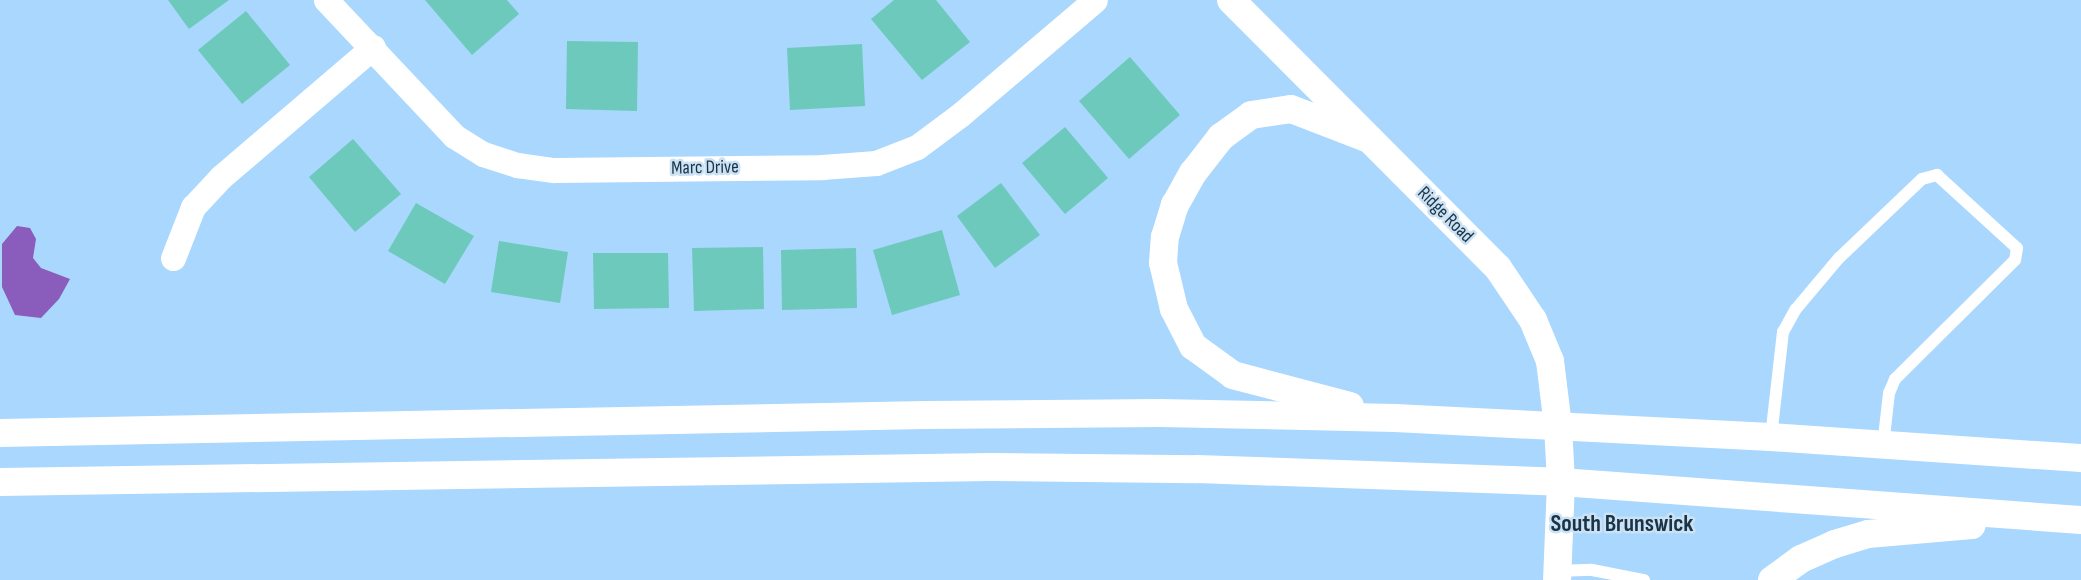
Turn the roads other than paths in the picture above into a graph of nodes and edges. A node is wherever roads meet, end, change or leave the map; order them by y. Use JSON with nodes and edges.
{"nodes":[{"id":1,"x":326,"y":0,"type":"edge"},
{"id":2,"x":1095,"y":0,"type":"edge"},
{"id":3,"x":1232,"y":0,"type":"edge"},
{"id":4,"x":373,"y":46,"type":"junction"},
{"id":5,"x":1369,"y":139,"type":"junction"},
{"id":6,"x":173,"y":258,"type":"dead end"},
{"id":7,"x":1395,"y":418,"type":"junction"},
{"id":8,"x":1558,"y":426,"type":"junction"},
{"id":9,"x":0,"y":433,"type":"edge"},
{"id":10,"x":1770,"y":438,"type":"junction"},
{"id":11,"x":1883,"y":446,"type":"junction"},
{"id":12,"x":2081,"y":458,"type":"edge"},
{"id":13,"x":0,"y":482,"type":"edge"},
{"id":14,"x":1561,"y":482,"type":"junction"},
{"id":15,"x":2081,"y":522,"type":"edge"},
{"id":16,"x":1557,"y":575,"type":"edge"},
{"id":17,"x":1644,"y":580,"type":"edge"},
{"id":18,"x":1772,"y":580,"type":"edge"}],
"edges":[{"from":1,"to":4,"type":"street","name":"Marc Drive"},
{"from":2,"to":4,"type":"street","name":"Marc Drive"},
{"from":3,"to":5,"type":"main road","name":"Ridge Road"},
{"from":4,"to":6,"type":"street"},
{"from":5,"to":7,"type":"main road"},
{"from":5,"to":8,"type":"main road","name":"Ridge Road"},
{"from":7,"to":8,"type":"main road"},
{"from":7,"to":9,"type":"main road"},
{"from":8,"to":10,"type":"main road"},
{"from":8,"to":14,"type":"main road","name":"Ridge Road"},
{"from":10,"to":11,"type":"main road"},
{"from":10,"to":11,"type":"lane"},
{"from":11,"to":12,"type":"main road"},
{"from":13,"to":14,"type":"main road"},
{"from":14,"to":15,"type":"main road"},
{"from":14,"to":16,"type":"main road","name":"Ridge Road"},
{"from":15,"to":18,"type":"main road"},
{"from":16,"to":17,"type":"lane"}]}
